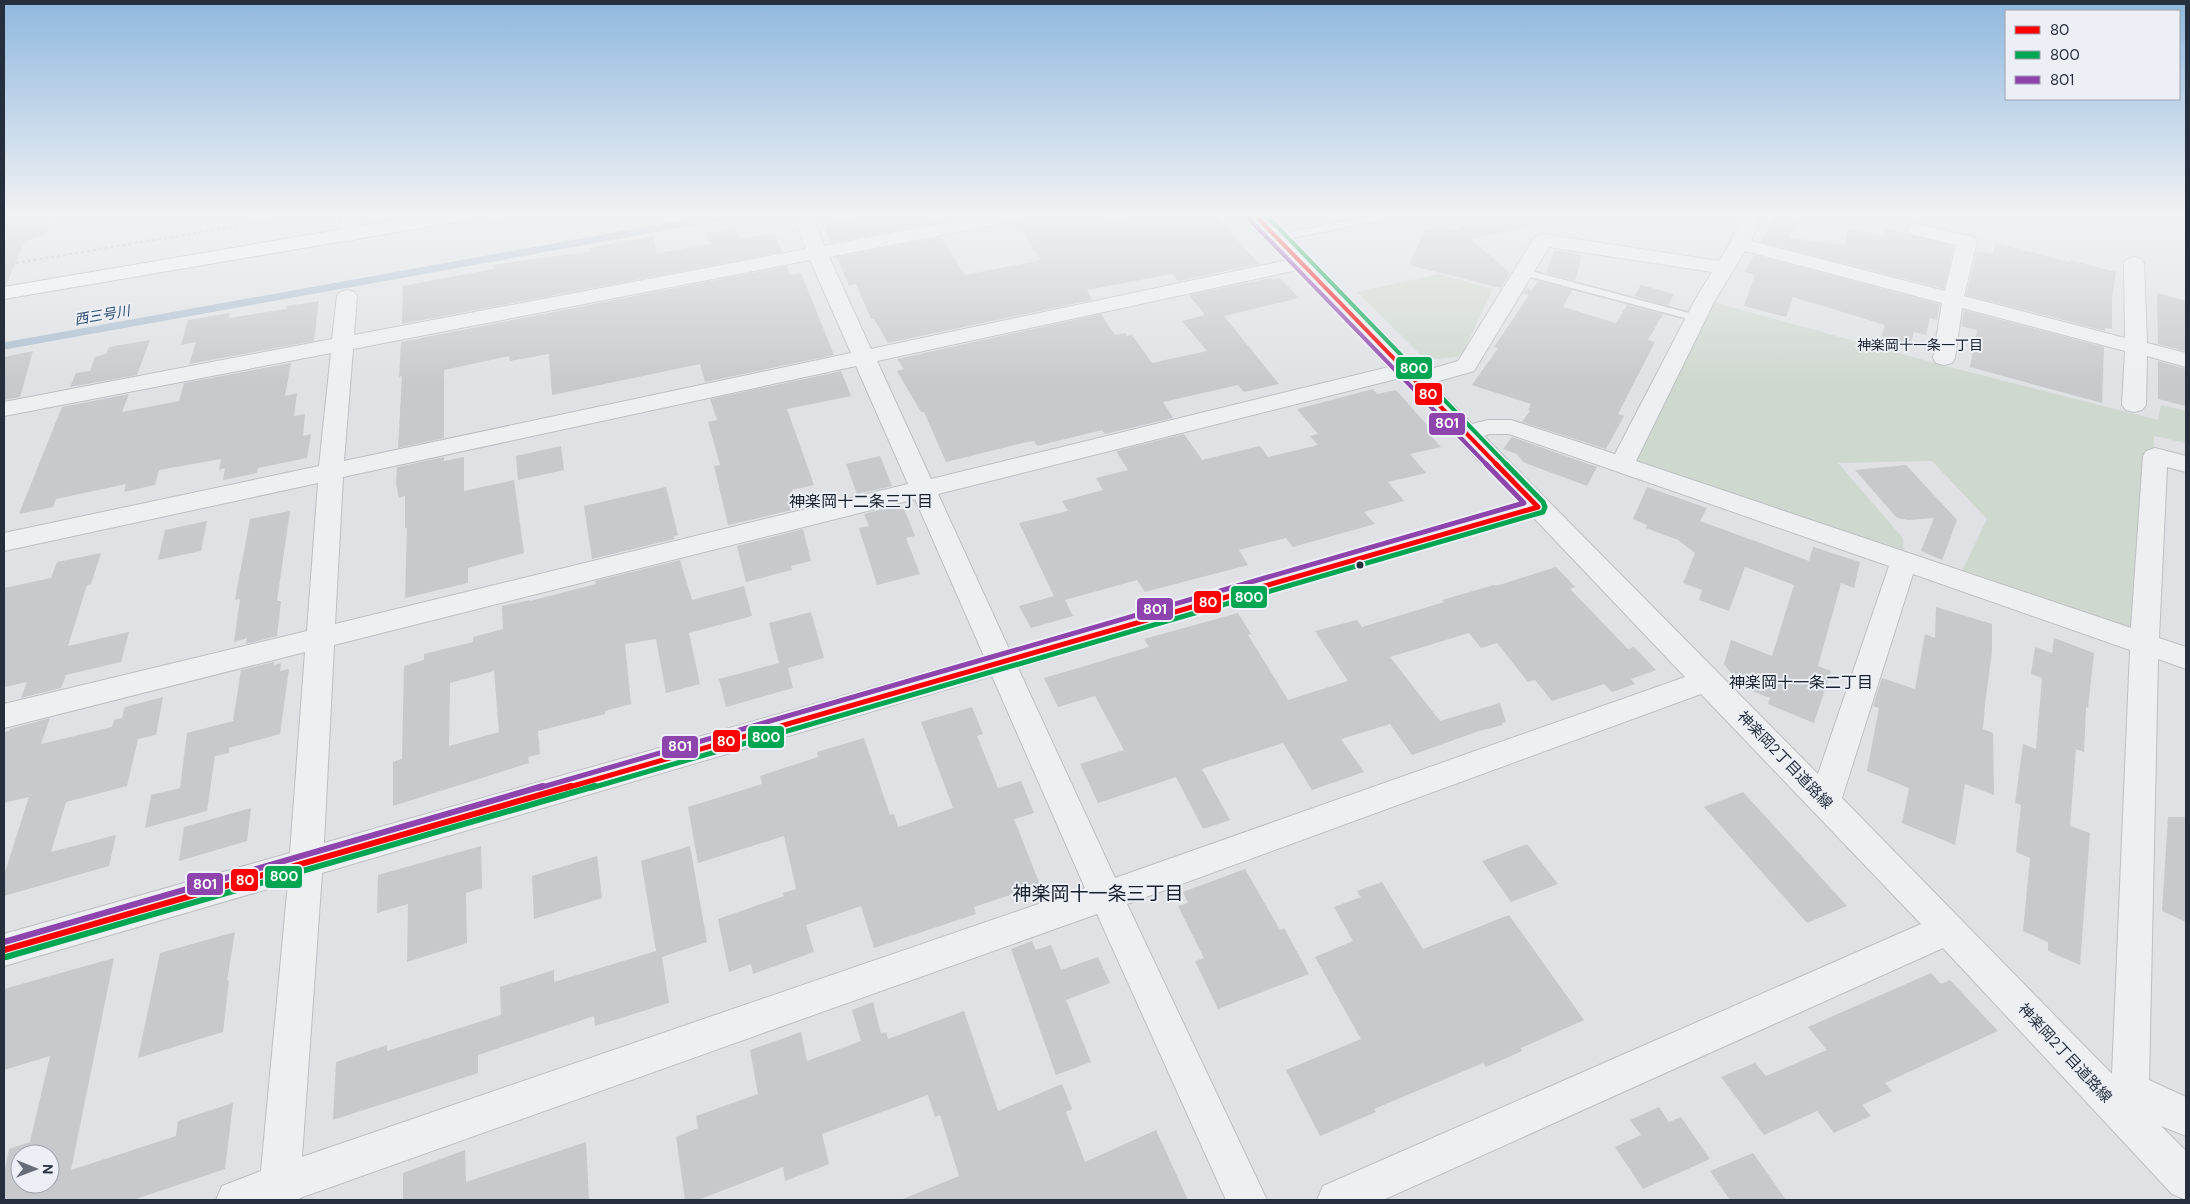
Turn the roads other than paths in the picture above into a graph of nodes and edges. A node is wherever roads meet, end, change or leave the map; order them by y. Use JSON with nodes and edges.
{"nodes":[{"id":1,"x":41,"y":270,"type":"edge"},
{"id":2,"x":115,"y":270,"type":"edge"},
{"id":3,"x":727,"y":270,"type":"edge"},
{"id":4,"x":825,"y":270,"type":"edge"},
{"id":5,"x":1268,"y":270,"type":"edge"},
{"id":6,"x":1308,"y":270,"type":"edge"},
{"id":7,"x":1724,"y":270,"type":"edge"},
{"id":8,"x":1840,"y":270,"type":"edge"},
{"id":9,"x":1960,"y":270,"type":"edge"},
{"id":10,"x":2134,"y":270,"type":"edge"},
{"id":11,"x":1523,"y":272,"type":"joint"},
{"id":12,"x":4,"y":276,"type":"edge"},
{"id":13,"x":4,"y":293,"type":"edge"},
{"id":14,"x":347,"y":296,"type":"dead end"},
{"id":15,"x":1954,"y":300,"type":"junction"},
{"id":16,"x":1696,"y":318,"type":"junction"},
{"id":17,"x":343,"y":344,"type":"junction"},
{"id":18,"x":2136,"y":347,"type":"junction"},
{"id":19,"x":864,"y":358,"type":"junction"},
{"id":20,"x":1944,"y":358,"type":"dead end"},
{"id":21,"x":2186,"y":360,"type":"edge"},
{"id":22,"x":1410,"y":376,"type":"junction"},
{"id":23,"x":2134,"y":405,"type":"dead end"},
{"id":24,"x":4,"y":409,"type":"edge"},
{"id":25,"x":1466,"y":433,"type":"junction"},
{"id":26,"x":2186,"y":464,"type":"edge"},
{"id":27,"x":1621,"y":466,"type":"junction"},
{"id":28,"x":331,"y":472,"type":"junction"},
{"id":29,"x":923,"y":490,"type":"junction"},
{"id":30,"x":1538,"y":507,"type":"junction"},
{"id":31,"x":4,"y":542,"type":"edge"},
{"id":32,"x":1904,"y":561,"type":"junction"},
{"id":33,"x":321,"y":638,"type":"junction"},
{"id":34,"x":2144,"y":644,"type":"junction"},
{"id":35,"x":2186,"y":658,"type":"edge"},
{"id":36,"x":1001,"y":661,"type":"junction"},
{"id":37,"x":1708,"y":680,"type":"junction"},
{"id":38,"x":4,"y":716,"type":"edge"},
{"id":39,"x":1825,"y":802,"type":"junction"},
{"id":40,"x":306,"y":862,"type":"junction"},
{"id":41,"x":1106,"y":896,"type":"junction"},
{"id":42,"x":1948,"y":929,"type":"junction"},
{"id":43,"x":4,"y":950,"type":"edge"},
{"id":44,"x":2120,"y":1095,"type":"junction"},
{"id":45,"x":2186,"y":1117,"type":"edge"},
{"id":46,"x":2186,"y":1180,"type":"edge"},
{"id":47,"x":280,"y":1192,"type":"edge"},
{"id":48,"x":236,"y":1200,"type":"edge"},
{"id":49,"x":1247,"y":1200,"type":"edge"},
{"id":50,"x":1338,"y":1200,"type":"edge"}],
"edges":[{"from":1,"to":12,"type":"highway"},
{"from":2,"to":13,"type":"highway"},
{"from":3,"to":17,"type":"street"},
{"from":4,"to":19,"type":"street"},
{"from":5,"to":19,"type":"street"},
{"from":6,"to":22,"type":"street","name":"神楽岡2丁目道路線"},
{"from":7,"to":16,"type":"street"},
{"from":8,"to":15,"type":"street"},
{"from":9,"to":15,"type":"street"},
{"from":10,"to":18,"type":"street"},
{"from":11,"to":16,"type":"lane"},
{"from":11,"to":22,"type":"street"},
{"from":14,"to":17,"type":"street"},
{"from":15,"to":18,"type":"street"},
{"from":15,"to":20,"type":"street"},
{"from":16,"to":27,"type":"street"},
{"from":17,"to":24,"type":"street"},
{"from":17,"to":28,"type":"street"},
{"from":18,"to":21,"type":"street"},
{"from":18,"to":23,"type":"street"},
{"from":19,"to":28,"type":"street"},
{"from":19,"to":29,"type":"street"},
{"from":22,"to":25,"type":"street","name":"神楽岡2丁目道路線"},
{"from":22,"to":29,"type":"street"},
{"from":25,"to":27,"type":"street"},
{"from":25,"to":30,"type":"street","name":"神楽岡2丁目道路線"},
{"from":26,"to":34,"type":"street"},
{"from":27,"to":32,"type":"street"},
{"from":28,"to":31,"type":"street"},
{"from":28,"to":33,"type":"street"},
{"from":29,"to":33,"type":"street"},
{"from":29,"to":36,"type":"street"},
{"from":30,"to":36,"type":"street"},
{"from":30,"to":37,"type":"street","name":"神楽岡2丁目道路線"},
{"from":32,"to":34,"type":"street"},
{"from":32,"to":39,"type":"street"},
{"from":33,"to":38,"type":"street"},
{"from":33,"to":40,"type":"street"},
{"from":34,"to":35,"type":"street"},
{"from":34,"to":44,"type":"street"},
{"from":36,"to":40,"type":"street"},
{"from":36,"to":41,"type":"street"},
{"from":37,"to":39,"type":"street","name":"神楽岡2丁目道路線"},
{"from":37,"to":41,"type":"street"},
{"from":39,"to":42,"type":"street","name":"神楽岡2丁目道路線"},
{"from":40,"to":43,"type":"street"},
{"from":40,"to":47,"type":"street"},
{"from":41,"to":47,"type":"street"},
{"from":41,"to":49,"type":"street"},
{"from":42,"to":44,"type":"street","name":"神楽岡2丁目道路線"},
{"from":42,"to":50,"type":"street"},
{"from":44,"to":45,"type":"street"},
{"from":44,"to":46,"type":"street","name":"神楽岡2丁目道路線"},
{"from":47,"to":48,"type":"street"}]}
